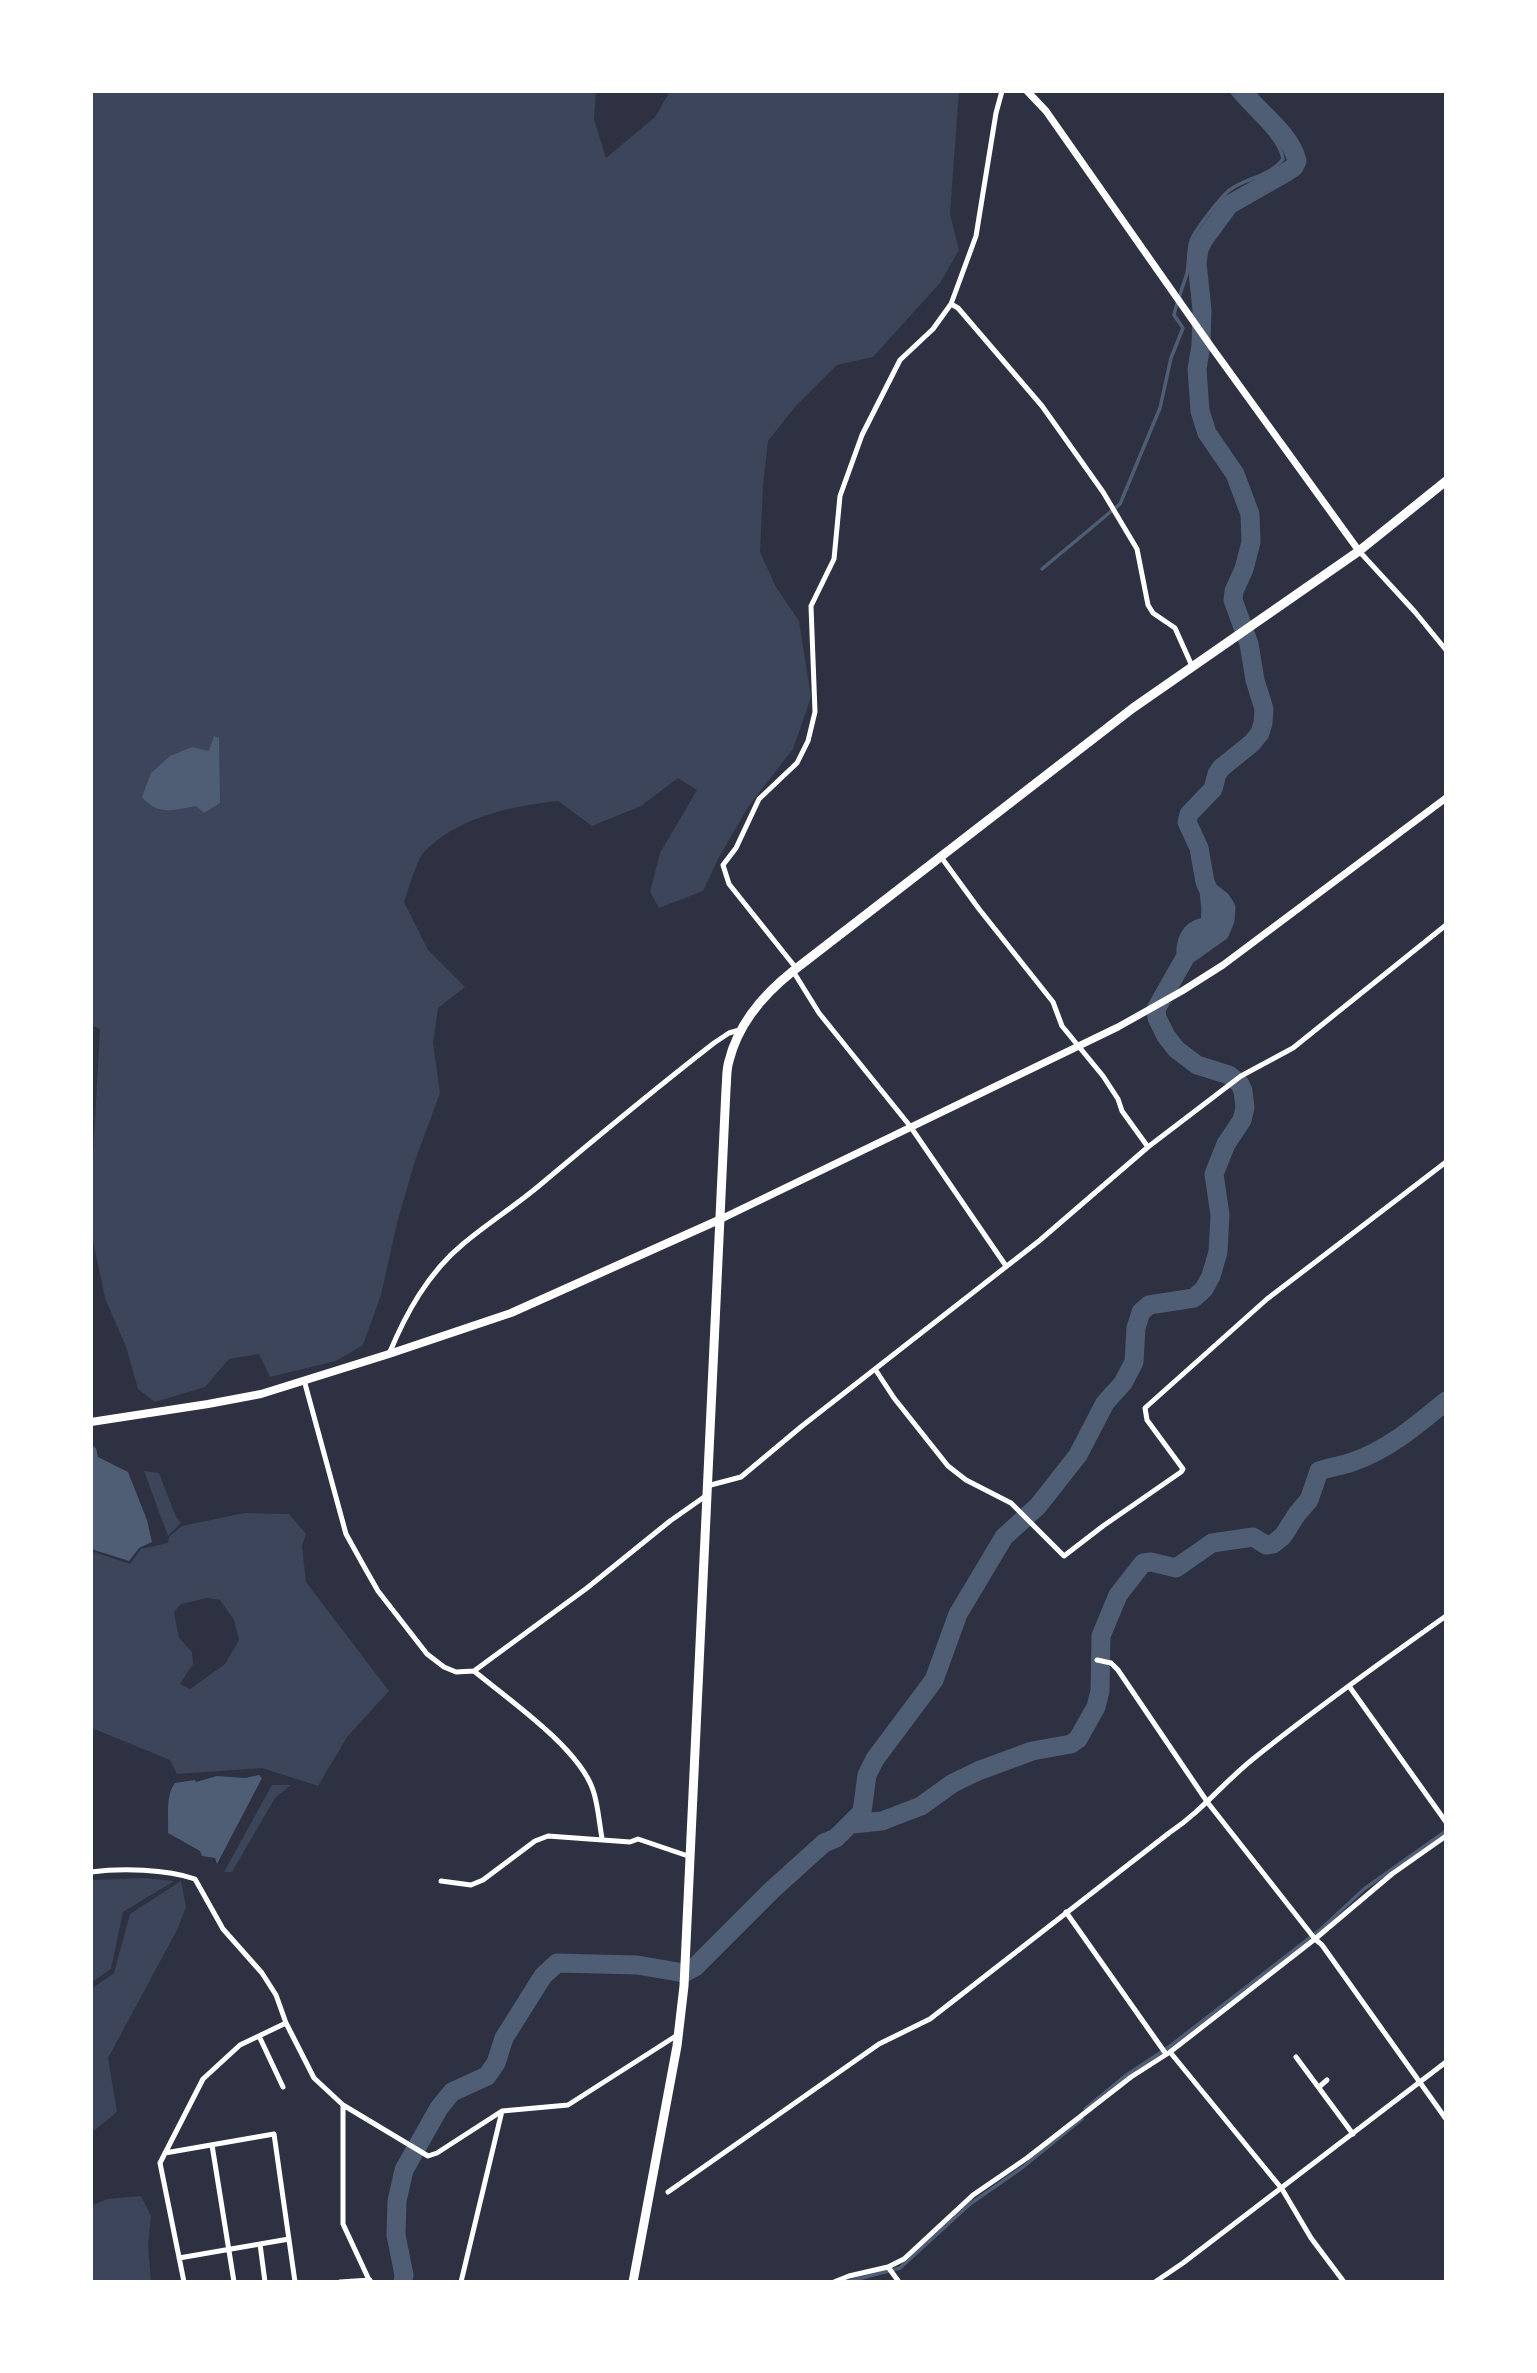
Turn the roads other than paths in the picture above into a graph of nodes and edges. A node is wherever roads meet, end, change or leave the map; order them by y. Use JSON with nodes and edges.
{"nodes":[{"id":1,"x":1002,"y":91,"type":"edge"},
{"id":2,"x":1027,"y":91,"type":"edge"},
{"id":3,"x":951,"y":304,"type":"junction"},
{"id":4,"x":1446,"y":481,"type":"edge"},
{"id":5,"x":1359,"y":551,"type":"junction"},
{"id":6,"x":1446,"y":650,"type":"edge"},
{"id":7,"x":1192,"y":666,"type":"junction"},
{"id":8,"x":1446,"y":798,"type":"edge"},
{"id":9,"x":941,"y":858,"type":"junction"},
{"id":10,"x":1446,"y":925,"type":"edge"},
{"id":11,"x":795,"y":969,"type":"junction"},
{"id":12,"x":743,"y":1029,"type":"junction"},
{"id":13,"x":1077,"y":1047,"type":"junction"},
{"id":14,"x":910,"y":1126,"type":"junction"},
{"id":15,"x":1148,"y":1147,"type":"junction"},
{"id":16,"x":1446,"y":1162,"type":"edge"},
{"id":17,"x":721,"y":1219,"type":"junction"},
{"id":18,"x":1006,"y":1266,"type":"junction"},
{"id":19,"x":389,"y":1354,"type":"junction"},
{"id":20,"x":875,"y":1369,"type":"junction"},
{"id":21,"x":304,"y":1380,"type":"junction"},
{"id":22,"x":91,"y":1422,"type":"edge"},
{"id":23,"x":707,"y":1490,"type":"junction"},
{"id":24,"x":1446,"y":1616,"type":"edge"},
{"id":25,"x":1100,"y":1660,"type":"dead end"},
{"id":26,"x":474,"y":1671,"type":"junction"},
{"id":27,"x":1349,"y":1686,"type":"junction"},
{"id":28,"x":1208,"y":1803,"type":"junction"},
{"id":29,"x":1446,"y":1822,"type":"edge"},
{"id":30,"x":1446,"y":1836,"type":"edge"},
{"id":31,"x":602,"y":1838,"type":"junction"},
{"id":32,"x":691,"y":1857,"type":"junction"},
{"id":33,"x":91,"y":1872,"type":"edge"},
{"id":34,"x":441,"y":1881,"type":"dead end"},
{"id":35,"x":1066,"y":1912,"type":"junction"},
{"id":36,"x":1312,"y":1937,"type":"junction"},
{"id":37,"x":286,"y":2023,"type":"junction"},
{"id":38,"x":679,"y":2034,"type":"junction"},
{"id":39,"x":260,"y":2036,"type":"junction"},
{"id":40,"x":1166,"y":2051,"type":"junction"},
{"id":41,"x":1296,"y":2057,"type":"dead end"},
{"id":42,"x":1446,"y":2062,"type":"edge"},
{"id":43,"x":1327,"y":2080,"type":"dead end"},
{"id":44,"x":1422,"y":2083,"type":"junction"},
{"id":45,"x":283,"y":2087,"type":"dead end"},
{"id":46,"x":1319,"y":2087,"type":"junction"},
{"id":47,"x":343,"y":2105,"type":"junction"},
{"id":48,"x":502,"y":2110,"type":"junction"},
{"id":49,"x":1446,"y":2119,"type":"edge"},
{"id":50,"x":1353,"y":2134,"type":"junction"},
{"id":51,"x":212,"y":2145,"type":"junction"},
{"id":52,"x":165,"y":2153,"type":"junction"},
{"id":53,"x":1282,"y":2189,"type":"junction"},
{"id":54,"x":668,"y":2192,"type":"dead end"},
{"id":55,"x":289,"y":2239,"type":"junction"},
{"id":56,"x":260,"y":2244,"type":"junction"},
{"id":57,"x":228,"y":2249,"type":"junction"},
{"id":58,"x":179,"y":2258,"type":"junction"},
{"id":59,"x":890,"y":2270,"type":"junction"},
{"id":60,"x":370,"y":2281,"type":"edge"},
{"id":61,"x":184,"y":2282,"type":"edge"},
{"id":62,"x":234,"y":2282,"type":"edge"},
{"id":63,"x":265,"y":2282,"type":"edge"},
{"id":64,"x":295,"y":2282,"type":"edge"},
{"id":65,"x":340,"y":2282,"type":"edge"},
{"id":66,"x":461,"y":2282,"type":"edge"},
{"id":67,"x":633,"y":2282,"type":"edge"},
{"id":68,"x":834,"y":2282,"type":"edge"},
{"id":69,"x":899,"y":2282,"type":"edge"},
{"id":70,"x":1155,"y":2282,"type":"edge"},
{"id":71,"x":1344,"y":2282,"type":"edge"}],
"edges":[{"from":1,"to":3,"type":"street"},
{"from":2,"to":5,"type":"street"},
{"from":3,"to":7,"type":"street"},
{"from":3,"to":11,"type":"street"},
{"from":4,"to":5,"type":"main road"},
{"from":5,"to":6,"type":"street"},
{"from":5,"to":7,"type":"main road"},
{"from":7,"to":9,"type":"main road"},
{"from":8,"to":13,"type":"street"},
{"from":9,"to":11,"type":"main road"},
{"from":9,"to":13,"type":"street"},
{"from":10,"to":15,"type":"street"},
{"from":11,"to":12,"type":"main road"},
{"from":11,"to":14,"type":"street"},
{"from":12,"to":17,"type":"main road"},
{"from":12,"to":19,"type":"street"},
{"from":13,"to":14,"type":"street"},
{"from":13,"to":15,"type":"street"},
{"from":14,"to":17,"type":"street"},
{"from":14,"to":18,"type":"street"},
{"from":15,"to":18,"type":"street"},
{"from":16,"to":20,"type":"street"},
{"from":17,"to":19,"type":"main road"},
{"from":17,"to":23,"type":"main road"},
{"from":18,"to":20,"type":"street"},
{"from":19,"to":21,"type":"main road"},
{"from":20,"to":23,"type":"street"},
{"from":21,"to":22,"type":"main road"},
{"from":21,"to":26,"type":"street"},
{"from":23,"to":26,"type":"street"},
{"from":23,"to":32,"type":"main road"},
{"from":24,"to":27,"type":"street"},
{"from":25,"to":28,"type":"street"},
{"from":26,"to":31,"type":"street"},
{"from":27,"to":28,"type":"street"},
{"from":27,"to":29,"type":"street"},
{"from":28,"to":35,"type":"street"},
{"from":28,"to":36,"type":"street"},
{"from":30,"to":36,"type":"street"},
{"from":31,"to":32,"type":"street"},
{"from":31,"to":34,"type":"street"},
{"from":32,"to":38,"type":"main road"},
{"from":33,"to":37,"type":"street"},
{"from":35,"to":40,"type":"street"},
{"from":35,"to":54,"type":"street"},
{"from":36,"to":40,"type":"street"},
{"from":36,"to":44,"type":"street"},
{"from":37,"to":39,"type":"street"},
{"from":37,"to":47,"type":"street"},
{"from":38,"to":48,"type":"street"},
{"from":38,"to":67,"type":"main road"},
{"from":39,"to":45,"type":"street"},
{"from":39,"to":52,"type":"street"},
{"from":40,"to":53,"type":"street"},
{"from":40,"to":59,"type":"street"},
{"from":41,"to":46,"type":"street"},
{"from":42,"to":44,"type":"street"},
{"from":43,"to":46,"type":"street"},
{"from":44,"to":49,"type":"street"},
{"from":44,"to":50,"type":"street"},
{"from":46,"to":50,"type":"street"},
{"from":47,"to":48,"type":"street"},
{"from":47,"to":60,"type":"street"},
{"from":48,"to":66,"type":"street"},
{"from":50,"to":53,"type":"street"},
{"from":51,"to":52,"type":"street"},
{"from":51,"to":55,"type":"street"},
{"from":51,"to":57,"type":"street"},
{"from":52,"to":58,"type":"street"},
{"from":53,"to":70,"type":"street"},
{"from":53,"to":71,"type":"street"},
{"from":55,"to":56,"type":"street"},
{"from":55,"to":64,"type":"street"},
{"from":56,"to":57,"type":"street"},
{"from":56,"to":63,"type":"street"},
{"from":57,"to":58,"type":"street"},
{"from":57,"to":62,"type":"street"},
{"from":58,"to":61,"type":"street"},
{"from":59,"to":68,"type":"street"},
{"from":59,"to":69,"type":"street"},
{"from":60,"to":65,"type":"street"}]}
